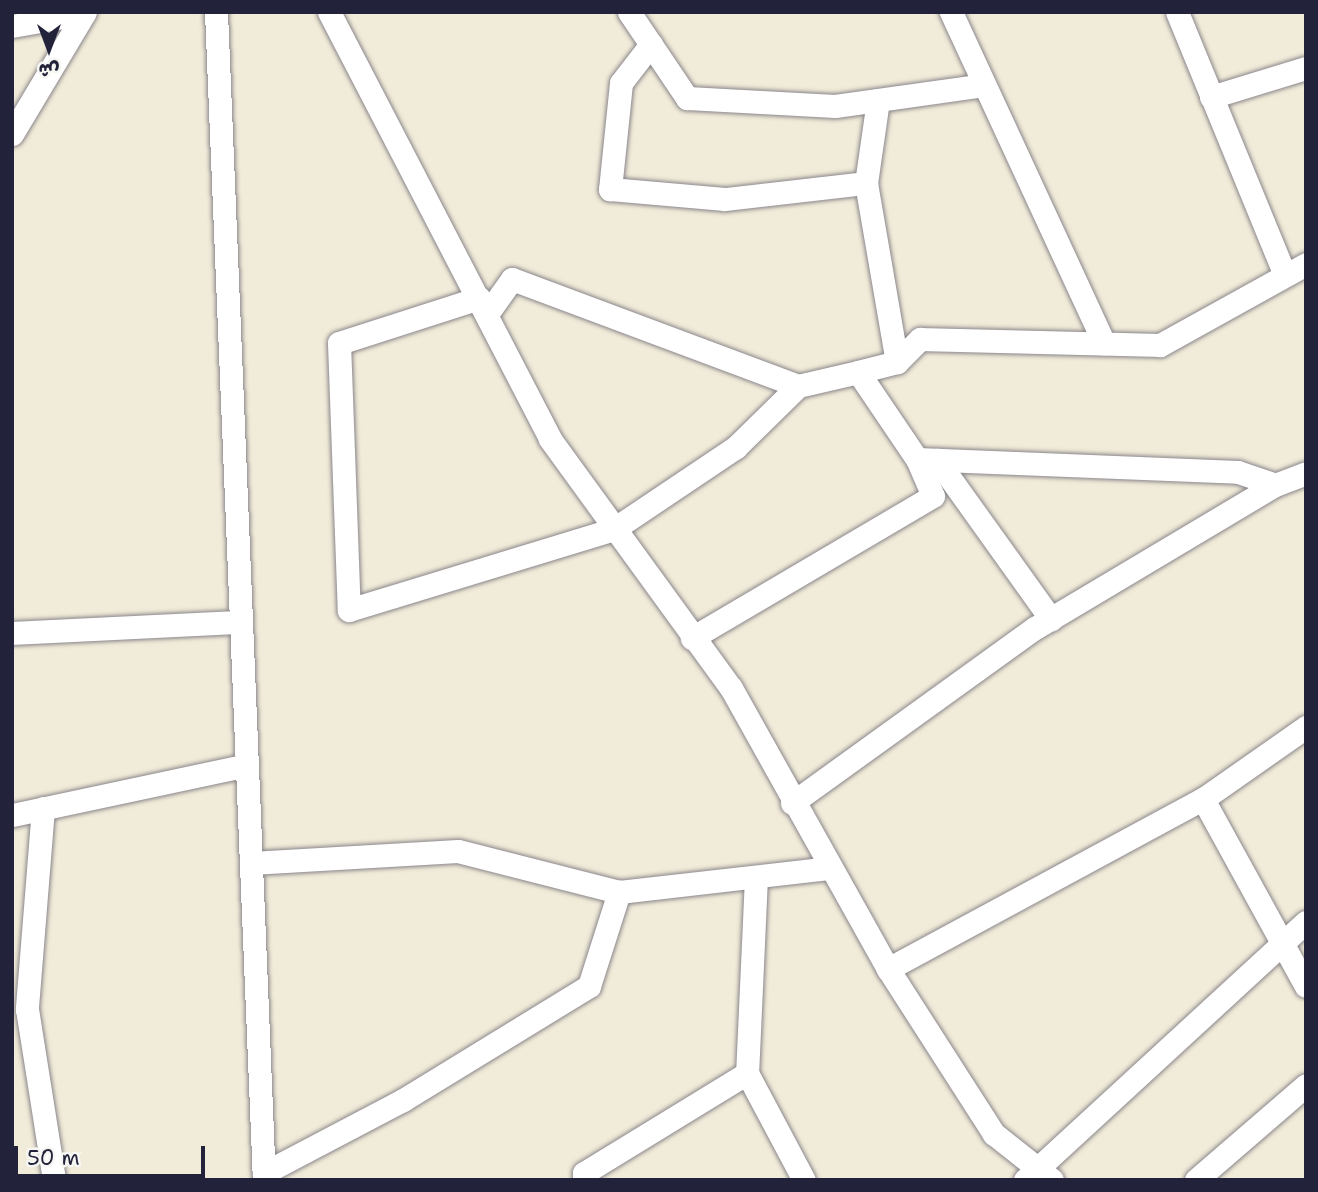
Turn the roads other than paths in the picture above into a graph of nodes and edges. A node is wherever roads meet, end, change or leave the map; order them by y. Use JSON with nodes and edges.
{"nodes":[{"id":1,"x":216,"y":12,"type":"edge"},
{"id":2,"x":329,"y":12,"type":"edge"},
{"id":3,"x":629,"y":12,"type":"edge"},
{"id":4,"x":951,"y":12,"type":"edge"},
{"id":5,"x":1177,"y":12,"type":"edge"},
{"id":6,"x":85,"y":13,"type":"edge"},
{"id":7,"x":12,"y":26,"type":"edge"},
{"id":8,"x":651,"y":44,"type":"junction"},
{"id":9,"x":1306,"y":68,"type":"edge"},
{"id":10,"x":984,"y":85,"type":"junction"},
{"id":11,"x":1212,"y":97,"type":"junction"},
{"id":12,"x":878,"y":100,"type":"junction"},
{"id":13,"x":12,"y":134,"type":"edge"},
{"id":14,"x":866,"y":183,"type":"junction"},
{"id":15,"x":1306,"y":264,"type":"edge"},
{"id":16,"x":1284,"y":275,"type":"junction"},
{"id":17,"x":483,"y":306,"type":"junction"},
{"id":18,"x":1104,"y":343,"type":"junction"},
{"id":19,"x":897,"y":362,"type":"junction"},
{"id":20,"x":858,"y":372,"type":"junction"},
{"id":21,"x":798,"y":386,"type":"junction"},
{"id":22,"x":927,"y":459,"type":"junction"},
{"id":23,"x":1306,"y":473,"type":"edge"},
{"id":24,"x":1275,"y":485,"type":"junction"},
{"id":25,"x":614,"y":529,"type":"junction"},
{"id":26,"x":1051,"y":619,"type":"junction"},
{"id":27,"x":241,"y":622,"type":"junction"},
{"id":28,"x":12,"y":633,"type":"edge"},
{"id":29,"x":692,"y":638,"type":"junction"},
{"id":30,"x":1306,"y":727,"type":"edge"},
{"id":31,"x":247,"y":765,"type":"junction"},
{"id":32,"x":1203,"y":799,"type":"junction"},
{"id":33,"x":792,"y":803,"type":"junction"},
{"id":34,"x":43,"y":808,"type":"junction"},
{"id":35,"x":12,"y":815,"type":"edge"},
{"id":36,"x":251,"y":863,"type":"junction"},
{"id":37,"x":829,"y":868,"type":"junction"},
{"id":38,"x":756,"y":877,"type":"junction"},
{"id":39,"x":619,"y":892,"type":"junction"},
{"id":40,"x":1306,"y":922,"type":"edge"},
{"id":41,"x":1284,"y":940,"type":"junction"},
{"id":42,"x":888,"y":969,"type":"junction"},
{"id":43,"x":1306,"y":986,"type":"edge"},
{"id":44,"x":22,"y":1040,"type":"edge"},
{"id":45,"x":747,"y":1073,"type":"junction"},
{"id":46,"x":1306,"y":1085,"type":"edge"},
{"id":47,"x":1039,"y":1175,"type":"edge"},
{"id":48,"x":264,"y":1176,"type":"edge"},
{"id":49,"x":54,"y":1180,"type":"edge"},
{"id":50,"x":584,"y":1180,"type":"edge"},
{"id":51,"x":804,"y":1180,"type":"edge"},
{"id":52,"x":1196,"y":1180,"type":"edge"}],
"edges":[{"from":1,"to":27,"type":"street"},
{"from":2,"to":17,"type":"street"},
{"from":3,"to":8,"type":"street"},
{"from":4,"to":10,"type":"street"},
{"from":5,"to":11,"type":"street"},
{"from":6,"to":7,"type":"street"},
{"from":6,"to":13,"type":"street"},
{"from":8,"to":12,"type":"street"},
{"from":8,"to":14,"type":"street"},
{"from":9,"to":11,"type":"street"},
{"from":10,"to":12,"type":"street"},
{"from":10,"to":18,"type":"street"},
{"from":11,"to":16,"type":"street"},
{"from":12,"to":14,"type":"street"},
{"from":14,"to":19,"type":"street"},
{"from":15,"to":16,"type":"street"},
{"from":16,"to":18,"type":"street"},
{"from":17,"to":21,"type":"street"},
{"from":17,"to":25,"type":"street"},
{"from":17,"to":25,"type":"street"},
{"from":18,"to":19,"type":"street"},
{"from":19,"to":20,"type":"street"},
{"from":20,"to":21,"type":"street"},
{"from":20,"to":22,"type":"street"},
{"from":21,"to":25,"type":"street"},
{"from":22,"to":24,"type":"street"},
{"from":22,"to":26,"type":"street"},
{"from":22,"to":29,"type":"street"},
{"from":23,"to":24,"type":"street"},
{"from":24,"to":26,"type":"street"},
{"from":25,"to":29,"type":"street"},
{"from":26,"to":33,"type":"street"},
{"from":27,"to":28,"type":"street"},
{"from":27,"to":31,"type":"street"},
{"from":29,"to":33,"type":"street"},
{"from":30,"to":32,"type":"street"},
{"from":31,"to":34,"type":"street"},
{"from":31,"to":36,"type":"street"},
{"from":32,"to":41,"type":"street"},
{"from":32,"to":42,"type":"street"},
{"from":33,"to":37,"type":"street"},
{"from":34,"to":35,"type":"street"},
{"from":34,"to":44,"type":"street"},
{"from":36,"to":39,"type":"street"},
{"from":36,"to":48,"type":"street"},
{"from":37,"to":38,"type":"street"},
{"from":37,"to":42,"type":"street"},
{"from":38,"to":39,"type":"street"},
{"from":38,"to":45,"type":"street"},
{"from":39,"to":48,"type":"street"},
{"from":40,"to":41,"type":"street"},
{"from":41,"to":43,"type":"street"},
{"from":41,"to":47,"type":"street"},
{"from":42,"to":47,"type":"street"},
{"from":44,"to":49,"type":"street"},
{"from":45,"to":50,"type":"street"},
{"from":45,"to":51,"type":"street"},
{"from":46,"to":52,"type":"street"}]}
